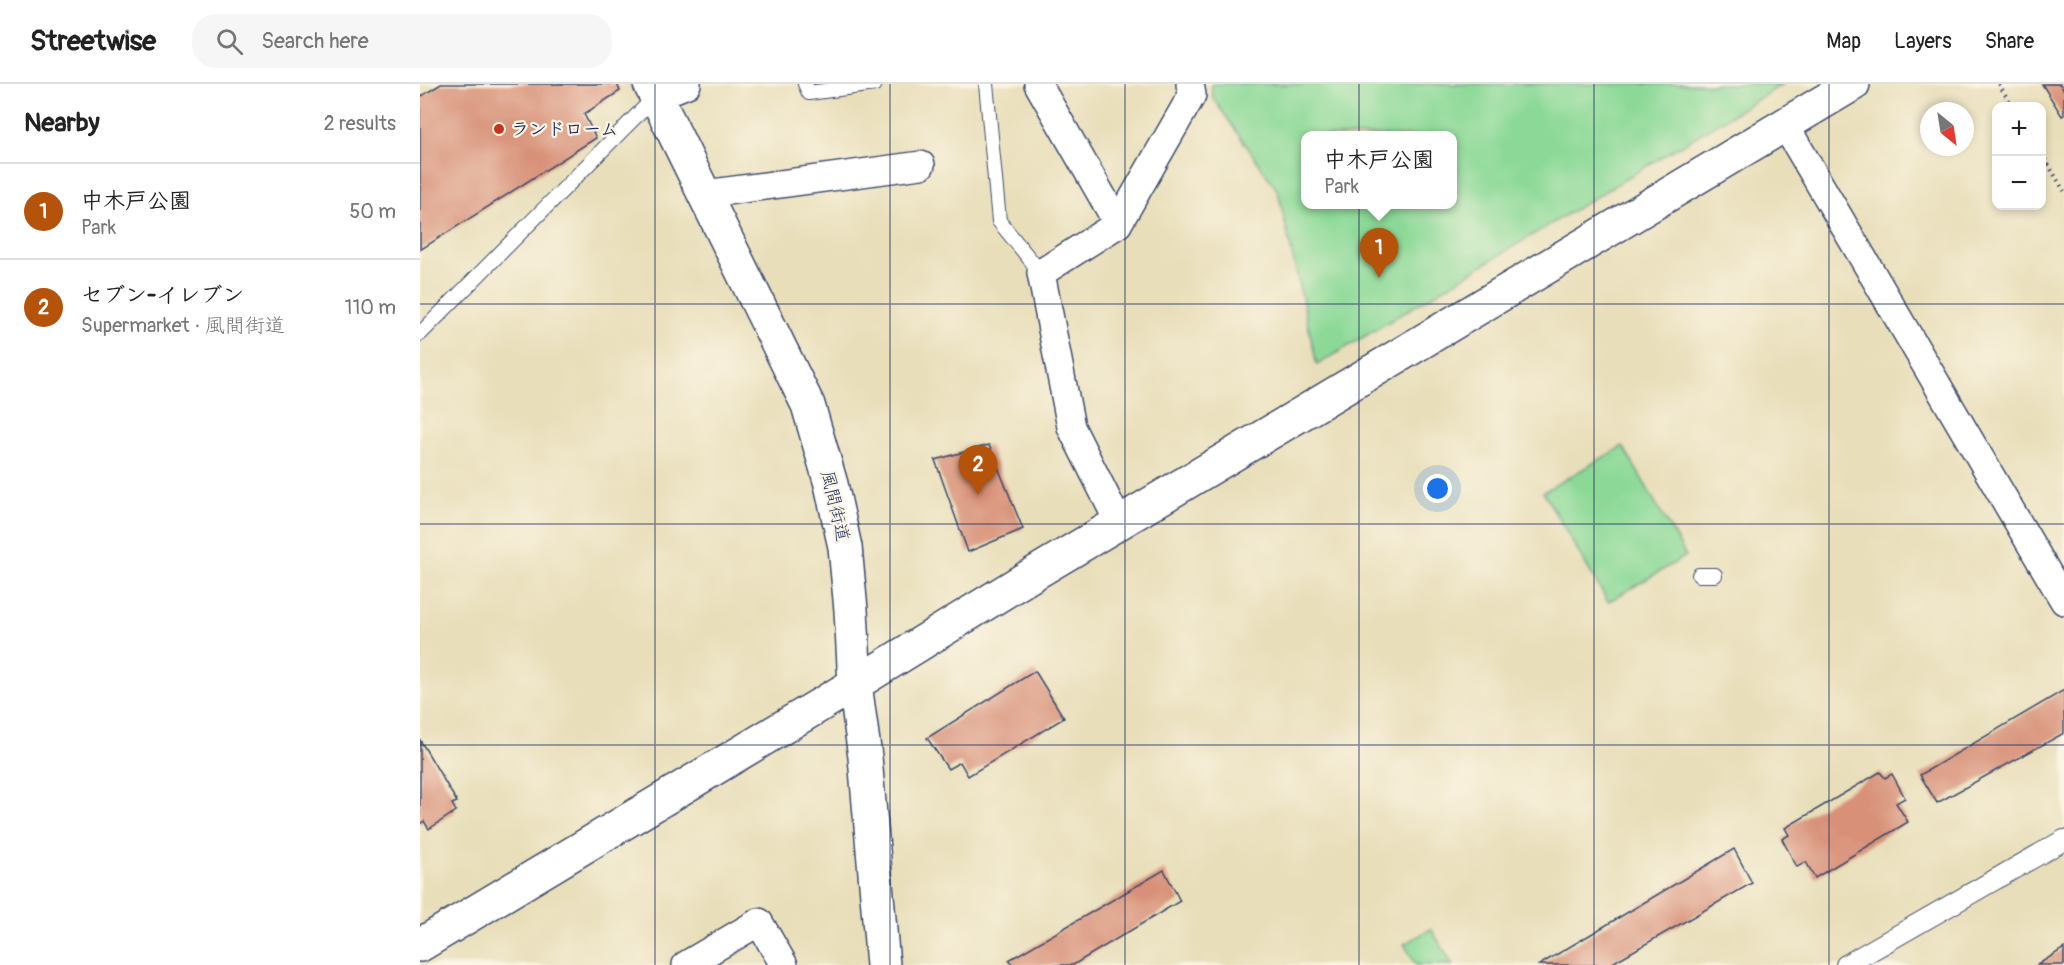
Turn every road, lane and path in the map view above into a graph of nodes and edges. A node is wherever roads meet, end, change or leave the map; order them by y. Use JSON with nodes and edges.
{"nodes":[{"id":1,"x":687,"y":84,"type":"edge"},
{"id":2,"x":805,"y":84,"type":"edge"},
{"id":3,"x":875,"y":84,"type":"edge"},
{"id":4,"x":986,"y":84,"type":"edge"},
{"id":5,"x":1038,"y":84,"type":"edge"},
{"id":6,"x":1190,"y":84,"type":"edge"},
{"id":7,"x":1853,"y":84,"type":"edge"},
{"id":8,"x":1999,"y":84,"type":"edge"},
{"id":9,"x":653,"y":90,"type":"edge"},
{"id":10,"x":2010,"y":102,"type":"edge"},
{"id":11,"x":1785,"y":125,"type":"junction"},
{"id":12,"x":2043,"y":156,"type":"edge"},
{"id":13,"x":921,"y":165,"type":"dead end"},
{"id":14,"x":2064,"y":191,"type":"edge"},
{"id":15,"x":705,"y":194,"type":"junction"},
{"id":16,"x":1118,"y":224,"type":"junction"},
{"id":17,"x":1041,"y":273,"type":"junction"},
{"id":18,"x":420,"y":334,"type":"edge"},
{"id":19,"x":1119,"y":523,"type":"junction"},
{"id":20,"x":1699,"y":574,"type":"dead end"},
{"id":21,"x":1715,"y":575,"type":"dead end"},
{"id":22,"x":2064,"y":601,"type":"edge"},
{"id":23,"x":855,"y":684,"type":"junction"},
{"id":24,"x":2064,"y":840,"type":"edge"},
{"id":25,"x":420,"y":945,"type":"edge"},
{"id":26,"x":1858,"y":962,"type":"edge"},
{"id":27,"x":882,"y":964,"type":"edge"},
{"id":28,"x":686,"y":965,"type":"edge"},
{"id":29,"x":784,"y":965,"type":"edge"}],
"edges":[{"from":1,"to":9,"type":"street"},
{"from":2,"to":3,"type":"lane"},
{"from":4,"to":17,"type":"lane"},
{"from":5,"to":16,"type":"street"},
{"from":6,"to":16,"type":"street"},
{"from":7,"to":11,"type":"street"},
{"from":8,"to":10,"type":"path"},
{"from":9,"to":15,"type":"street","name":"風間街道"},
{"from":9,"to":18,"type":"lane"},
{"from":11,"to":19,"type":"street"},
{"from":11,"to":22,"type":"street"},
{"from":12,"to":14,"type":"path"},
{"from":13,"to":15,"type":"street"},
{"from":15,"to":23,"type":"street","name":"風間街道"},
{"from":16,"to":17,"type":"street"},
{"from":17,"to":19,"type":"street"},
{"from":19,"to":23,"type":"street"},
{"from":20,"to":21,"type":"lane"},
{"from":23,"to":25,"type":"street"},
{"from":23,"to":27,"type":"street","name":"風間街道"},
{"from":24,"to":26,"type":"street"},
{"from":28,"to":29,"type":"street"}]}
